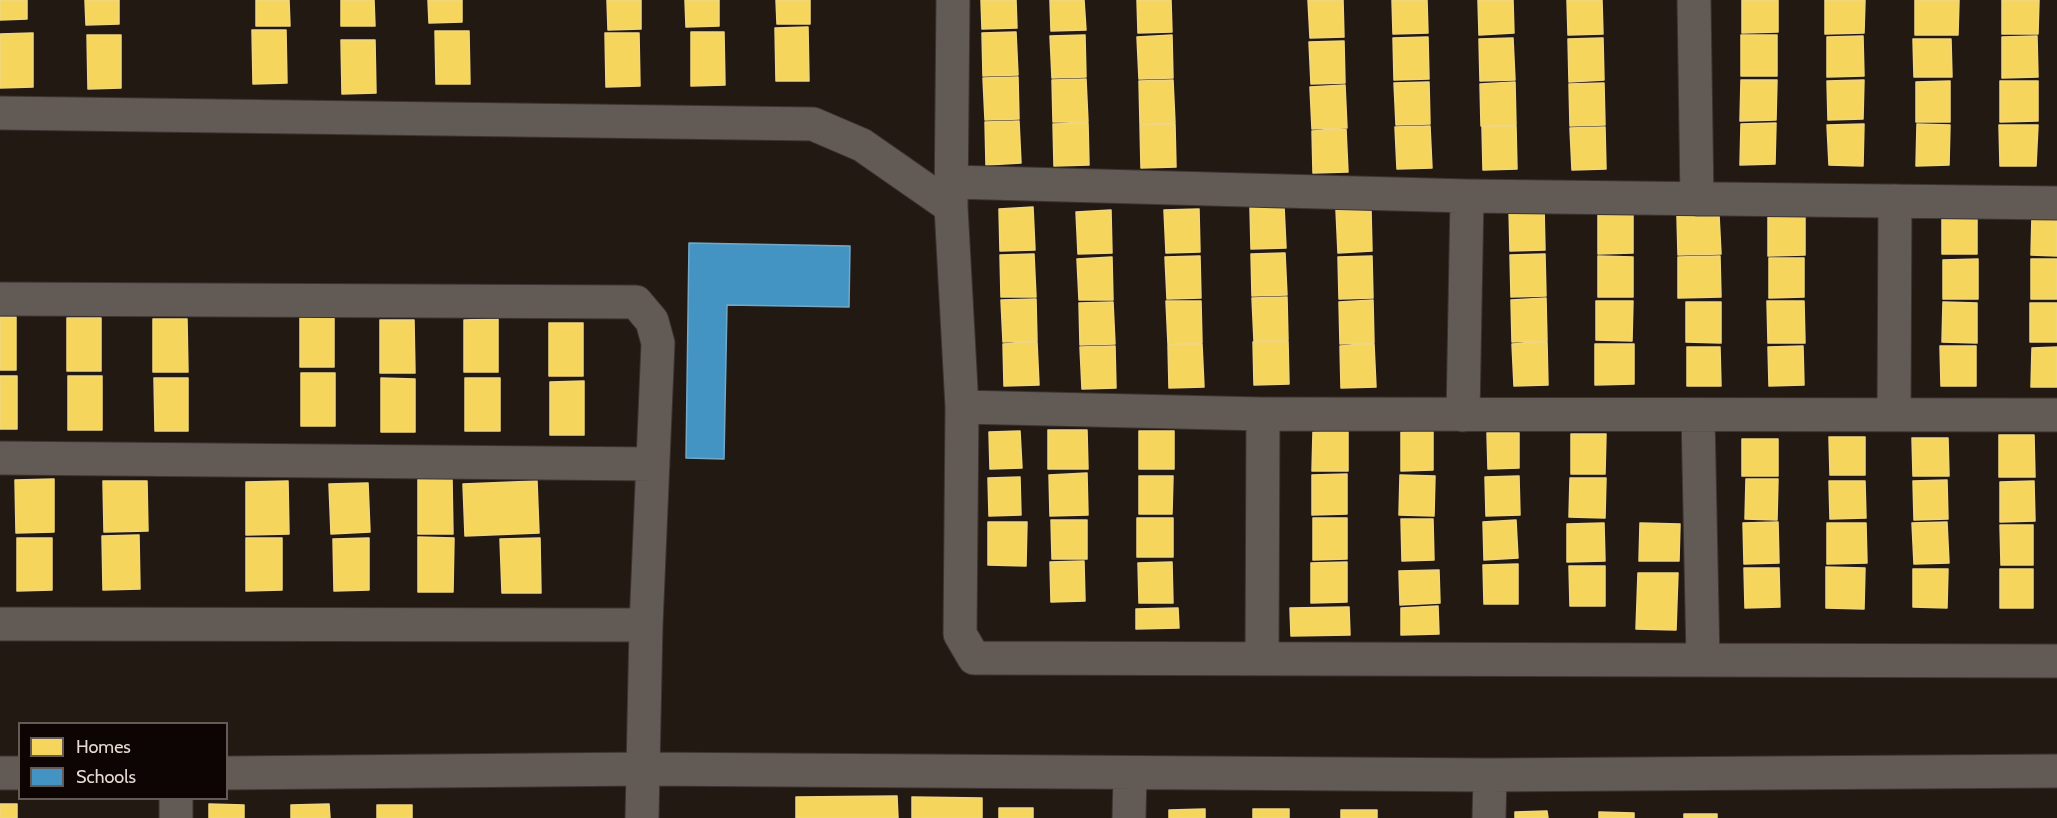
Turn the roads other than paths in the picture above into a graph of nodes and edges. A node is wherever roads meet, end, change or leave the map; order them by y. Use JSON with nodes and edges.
{"nodes":[{"id":1,"x":953,"y":0,"type":"edge"},
{"id":2,"x":1694,"y":0,"type":"edge"},
{"id":3,"x":0,"y":113,"type":"edge"},
{"id":4,"x":952,"y":195,"type":"junction"},
{"id":5,"x":1467,"y":196,"type":"junction"},
{"id":6,"x":1697,"y":199,"type":"junction"},
{"id":7,"x":1894,"y":201,"type":"junction"},
{"id":8,"x":2057,"y":203,"type":"edge"},
{"id":9,"x":0,"y":299,"type":"edge"},
{"id":10,"x":962,"y":407,"type":"junction"},
{"id":11,"x":1263,"y":414,"type":"junction"},
{"id":12,"x":1463,"y":415,"type":"junction"},
{"id":13,"x":1698,"y":415,"type":"junction"},
{"id":14,"x":1894,"y":415,"type":"junction"},
{"id":15,"x":2057,"y":415,"type":"edge"},
{"id":16,"x":0,"y":458,"type":"edge"},
{"id":17,"x":653,"y":464,"type":"junction"},
{"id":18,"x":0,"y":624,"type":"edge"},
{"id":19,"x":646,"y":625,"type":"junction"},
{"id":20,"x":1262,"y":659,"type":"junction"},
{"id":21,"x":1703,"y":660,"type":"junction"},
{"id":22,"x":2057,"y":661,"type":"edge"},
{"id":23,"x":643,"y":769,"type":"junction"},
{"id":24,"x":2057,"y":771,"type":"edge"},
{"id":25,"x":0,"y":773,"type":"edge"},
{"id":26,"x":18,"y":773,"type":"edge"},
{"id":27,"x":228,"y":773,"type":"edge"},
{"id":28,"x":1130,"y":773,"type":"junction"},
{"id":29,"x":1490,"y":775,"type":"junction"},
{"id":30,"x":176,"y":800,"type":"edge"},
{"id":31,"x":176,"y":818,"type":"edge"},
{"id":32,"x":642,"y":818,"type":"edge"},
{"id":33,"x":1129,"y":818,"type":"edge"},
{"id":34,"x":1489,"y":818,"type":"edge"}],
"edges":[{"from":1,"to":4,"type":"street"},
{"from":2,"to":6,"type":"street"},
{"from":3,"to":4,"type":"street"},
{"from":4,"to":5,"type":"street"},
{"from":4,"to":10,"type":"street"},
{"from":5,"to":6,"type":"street"},
{"from":5,"to":12,"type":"street"},
{"from":6,"to":7,"type":"street"},
{"from":7,"to":8,"type":"street"},
{"from":7,"to":14,"type":"street"},
{"from":9,"to":17,"type":"street"},
{"from":10,"to":11,"type":"street"},
{"from":10,"to":20,"type":"street"},
{"from":11,"to":12,"type":"street"},
{"from":11,"to":20,"type":"street"},
{"from":12,"to":13,"type":"street"},
{"from":13,"to":14,"type":"street"},
{"from":13,"to":21,"type":"street"},
{"from":14,"to":15,"type":"street"},
{"from":16,"to":17,"type":"street"},
{"from":17,"to":19,"type":"street"},
{"from":18,"to":19,"type":"street"},
{"from":19,"to":23,"type":"street"},
{"from":20,"to":21,"type":"street"},
{"from":21,"to":22,"type":"street"},
{"from":23,"to":27,"type":"street"},
{"from":23,"to":28,"type":"street"},
{"from":23,"to":32,"type":"street"},
{"from":24,"to":29,"type":"street"},
{"from":25,"to":26,"type":"street"},
{"from":28,"to":29,"type":"street"},
{"from":28,"to":33,"type":"street"},
{"from":29,"to":34,"type":"street"},
{"from":30,"to":31,"type":"street"}]}
